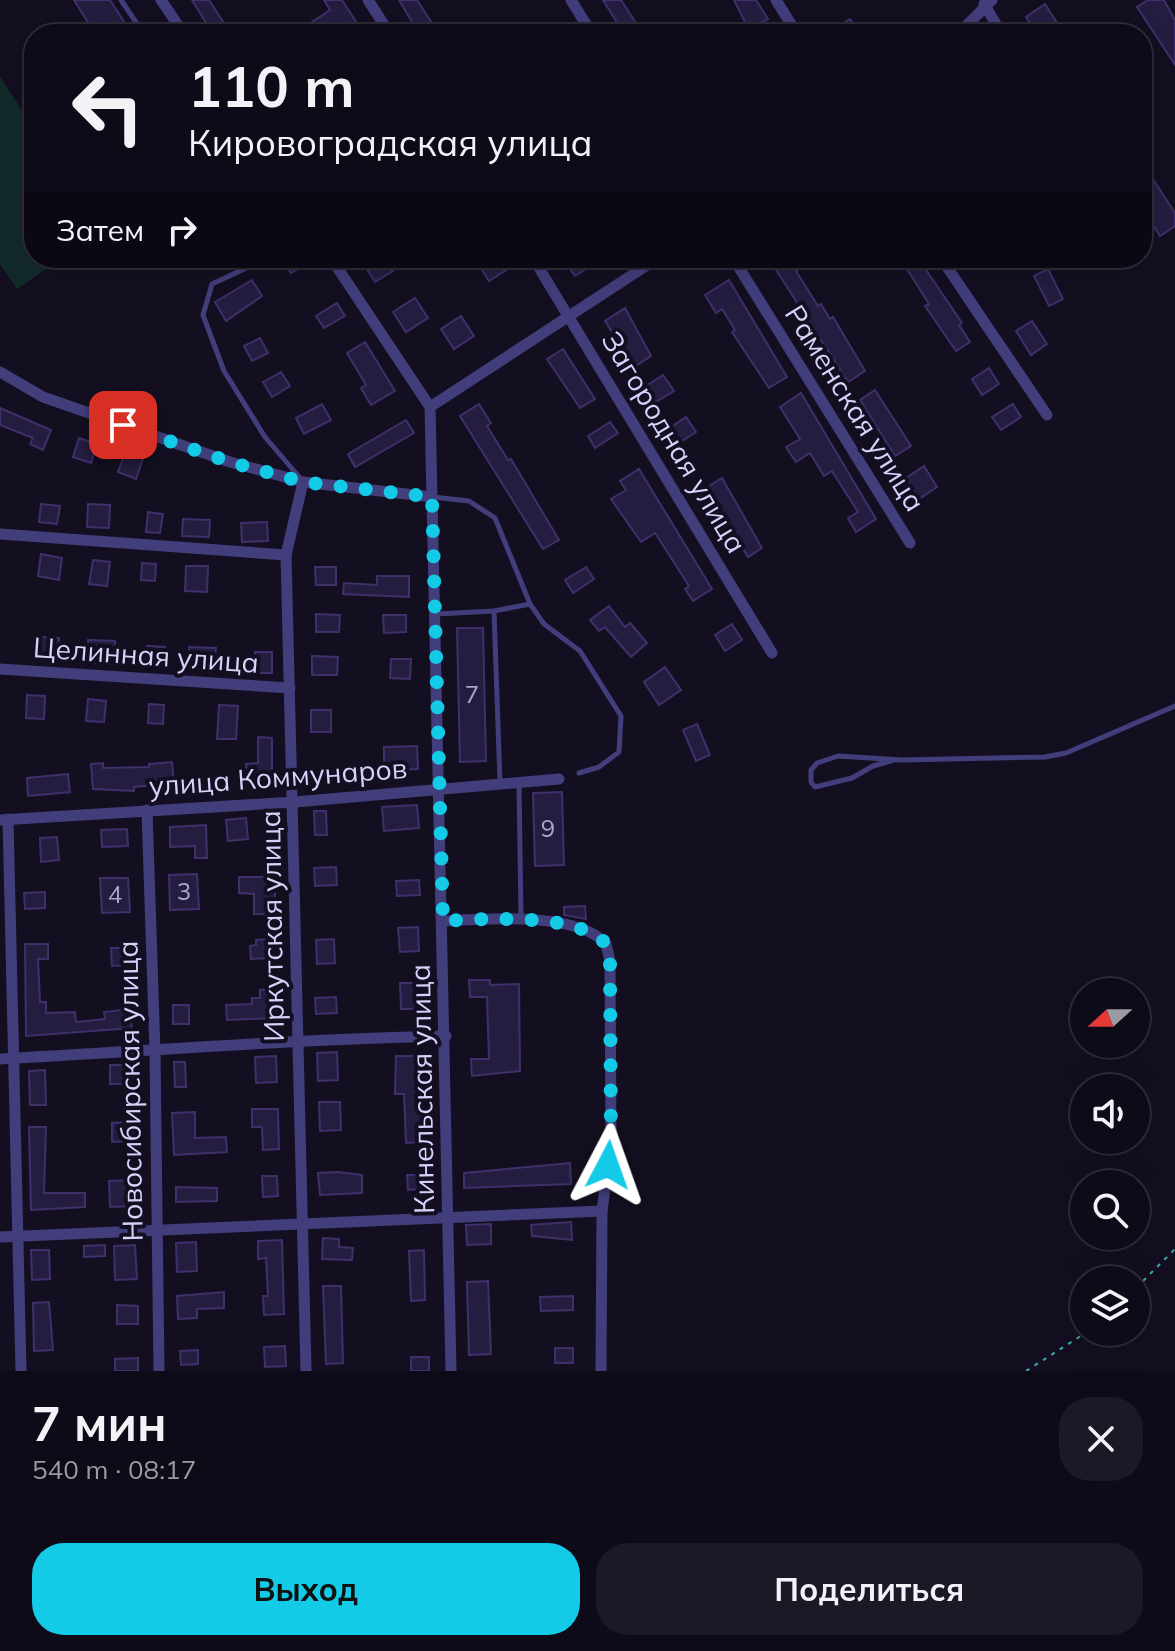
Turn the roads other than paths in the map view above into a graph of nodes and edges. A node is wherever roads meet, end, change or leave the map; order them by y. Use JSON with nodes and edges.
{"nodes":[{"id":1,"x":121,"y":0,"type":"edge"},
{"id":2,"x":161,"y":0,"type":"edge"},
{"id":3,"x":368,"y":0,"type":"edge"},
{"id":4,"x":571,"y":0,"type":"edge"},
{"id":5,"x":776,"y":0,"type":"edge"},
{"id":6,"x":987,"y":2,"type":"edge"},
{"id":7,"x":137,"y":24,"type":"edge"},
{"id":8,"x":177,"y":24,"type":"edge"},
{"id":9,"x":384,"y":24,"type":"edge"},
{"id":10,"x":586,"y":24,"type":"edge"},
{"id":11,"x":791,"y":24,"type":"edge"},
{"id":12,"x":967,"y":24,"type":"edge"},
{"id":13,"x":997,"y":24,"type":"edge"},
{"id":14,"x":246,"y":268,"type":"edge"},
{"id":15,"x":338,"y":268,"type":"edge"},
{"id":16,"x":539,"y":268,"type":"edge"},
{"id":17,"x":643,"y":268,"type":"edge"},
{"id":18,"x":739,"y":268,"type":"edge"},
{"id":19,"x":948,"y":268,"type":"edge"},
{"id":20,"x":570,"y":316,"type":"junction"},
{"id":21,"x":0,"y":372,"type":"edge"},
{"id":22,"x":430,"y":407,"type":"junction"},
{"id":23,"x":1047,"y":415,"type":"dead end"},
{"id":24,"x":303,"y":482,"type":"junction"},
{"id":25,"x":432,"y":497,"type":"junction"},
{"id":26,"x":0,"y":534,"type":"edge"},
{"id":27,"x":910,"y":543,"type":"dead end"},
{"id":28,"x":286,"y":555,"type":"junction"},
{"id":29,"x":530,"y":604,"type":"junction"},
{"id":30,"x":494,"y":611,"type":"junction"},
{"id":31,"x":435,"y":614,"type":"junction"},
{"id":32,"x":772,"y":653,"type":"dead end"},
{"id":33,"x":0,"y":669,"type":"edge"},
{"id":34,"x":290,"y":688,"type":"junction"},
{"id":35,"x":1175,"y":706,"type":"edge"},
{"id":36,"x":894,"y":760,"type":"dead end"},
{"id":37,"x":579,"y":773,"type":"dead end"},
{"id":38,"x":559,"y":779,"type":"dead end"},
{"id":39,"x":519,"y":783,"type":"junction"},
{"id":40,"x":500,"y":786,"type":"junction"},
{"id":41,"x":441,"y":789,"type":"junction"},
{"id":42,"x":295,"y":802,"type":"junction"},
{"id":43,"x":147,"y":810,"type":"junction"},
{"id":44,"x":4,"y":819,"type":"edge"},
{"id":45,"x":521,"y":917,"type":"junction"},
{"id":46,"x":443,"y":921,"type":"junction"},
{"id":47,"x":446,"y":1036,"type":"junction"},
{"id":48,"x":298,"y":1039,"type":"junction"},
{"id":49,"x":155,"y":1052,"type":"junction"},
{"id":50,"x":15,"y":1058,"type":"junction"},
{"id":51,"x":0,"y":1059,"type":"edge"},
{"id":52,"x":602,"y":1211,"type":"junction"},
{"id":53,"x":448,"y":1216,"type":"junction"},
{"id":54,"x":304,"y":1221,"type":"junction"},
{"id":55,"x":156,"y":1230,"type":"junction"},
{"id":56,"x":19,"y":1236,"type":"junction"},
{"id":57,"x":0,"y":1237,"type":"edge"},
{"id":58,"x":21,"y":1371,"type":"edge"},
{"id":59,"x":159,"y":1371,"type":"edge"},
{"id":60,"x":306,"y":1371,"type":"edge"},
{"id":61,"x":451,"y":1371,"type":"edge"},
{"id":62,"x":601,"y":1371,"type":"edge"}],
"edges":[{"from":1,"to":7,"type":"lane"},
{"from":2,"to":8,"type":"street"},
{"from":3,"to":9,"type":"street"},
{"from":4,"to":10,"type":"street"},
{"from":5,"to":11,"type":"street"},
{"from":6,"to":12,"type":"street"},
{"from":6,"to":13,"type":"street"},
{"from":14,"to":24,"type":"lane"},
{"from":15,"to":22,"type":"street"},
{"from":16,"to":20,"type":"street","name":"Загородная улица"},
{"from":17,"to":20,"type":"street"},
{"from":18,"to":27,"type":"street","name":"Раменская улица"},
{"from":19,"to":23,"type":"street"},
{"from":20,"to":22,"type":"street"},
{"from":20,"to":32,"type":"street","name":"Загородная улица"},
{"from":21,"to":24,"type":"street"},
{"from":22,"to":25,"type":"street","name":"Кинельская улица"},
{"from":24,"to":25,"type":"street"},
{"from":24,"to":28,"type":"street","name":"Иркутская улица"},
{"from":25,"to":29,"type":"lane"},
{"from":25,"to":31,"type":"street","name":"Кинельская улица"},
{"from":26,"to":28,"type":"street"},
{"from":28,"to":34,"type":"street","name":"Иркутская улица"},
{"from":29,"to":30,"type":"lane"},
{"from":29,"to":37,"type":"lane"},
{"from":30,"to":31,"type":"lane"},
{"from":30,"to":40,"type":"lane"},
{"from":31,"to":41,"type":"street","name":"Кинельская улица"},
{"from":33,"to":34,"type":"street","name":"Целинная улица"},
{"from":34,"to":42,"type":"street","name":"Иркутская улица"},
{"from":35,"to":36,"type":"lane"},
{"from":38,"to":39,"type":"street","name":"улица Коммунаров"},
{"from":39,"to":40,"type":"street","name":"улица Коммунаров"},
{"from":39,"to":45,"type":"lane"},
{"from":40,"to":41,"type":"street","name":"улица Коммунаров"},
{"from":41,"to":42,"type":"street","name":"улица Коммунаров"},
{"from":41,"to":46,"type":"street","name":"Кинельская улица"},
{"from":42,"to":43,"type":"street","name":"улица Коммунаров"},
{"from":42,"to":48,"type":"street","name":"Иркутская улица"},
{"from":43,"to":44,"type":"street","name":"улица Коммунаров"},
{"from":43,"to":49,"type":"street","name":"Новосибирская улица"},
{"from":44,"to":50,"type":"street"},
{"from":45,"to":46,"type":"street"},
{"from":45,"to":52,"type":"street"},
{"from":46,"to":47,"type":"street","name":"Кинельская улица"},
{"from":47,"to":48,"type":"street"},
{"from":47,"to":53,"type":"street","name":"Кинельская улица"},
{"from":48,"to":49,"type":"street"},
{"from":48,"to":54,"type":"street","name":"Иркутская улица"},
{"from":49,"to":50,"type":"street"},
{"from":49,"to":55,"type":"street","name":"Новосибирская улица"},
{"from":50,"to":51,"type":"street"},
{"from":50,"to":56,"type":"street"},
{"from":52,"to":53,"type":"street"},
{"from":52,"to":62,"type":"street"},
{"from":53,"to":54,"type":"street"},
{"from":53,"to":61,"type":"street","name":"Кинельская улица"},
{"from":54,"to":55,"type":"street"},
{"from":54,"to":60,"type":"street","name":"Иркутская улица"},
{"from":55,"to":56,"type":"street"},
{"from":55,"to":59,"type":"street","name":"Новосибирская улица"},
{"from":56,"to":57,"type":"street"},
{"from":56,"to":58,"type":"street"}]}
